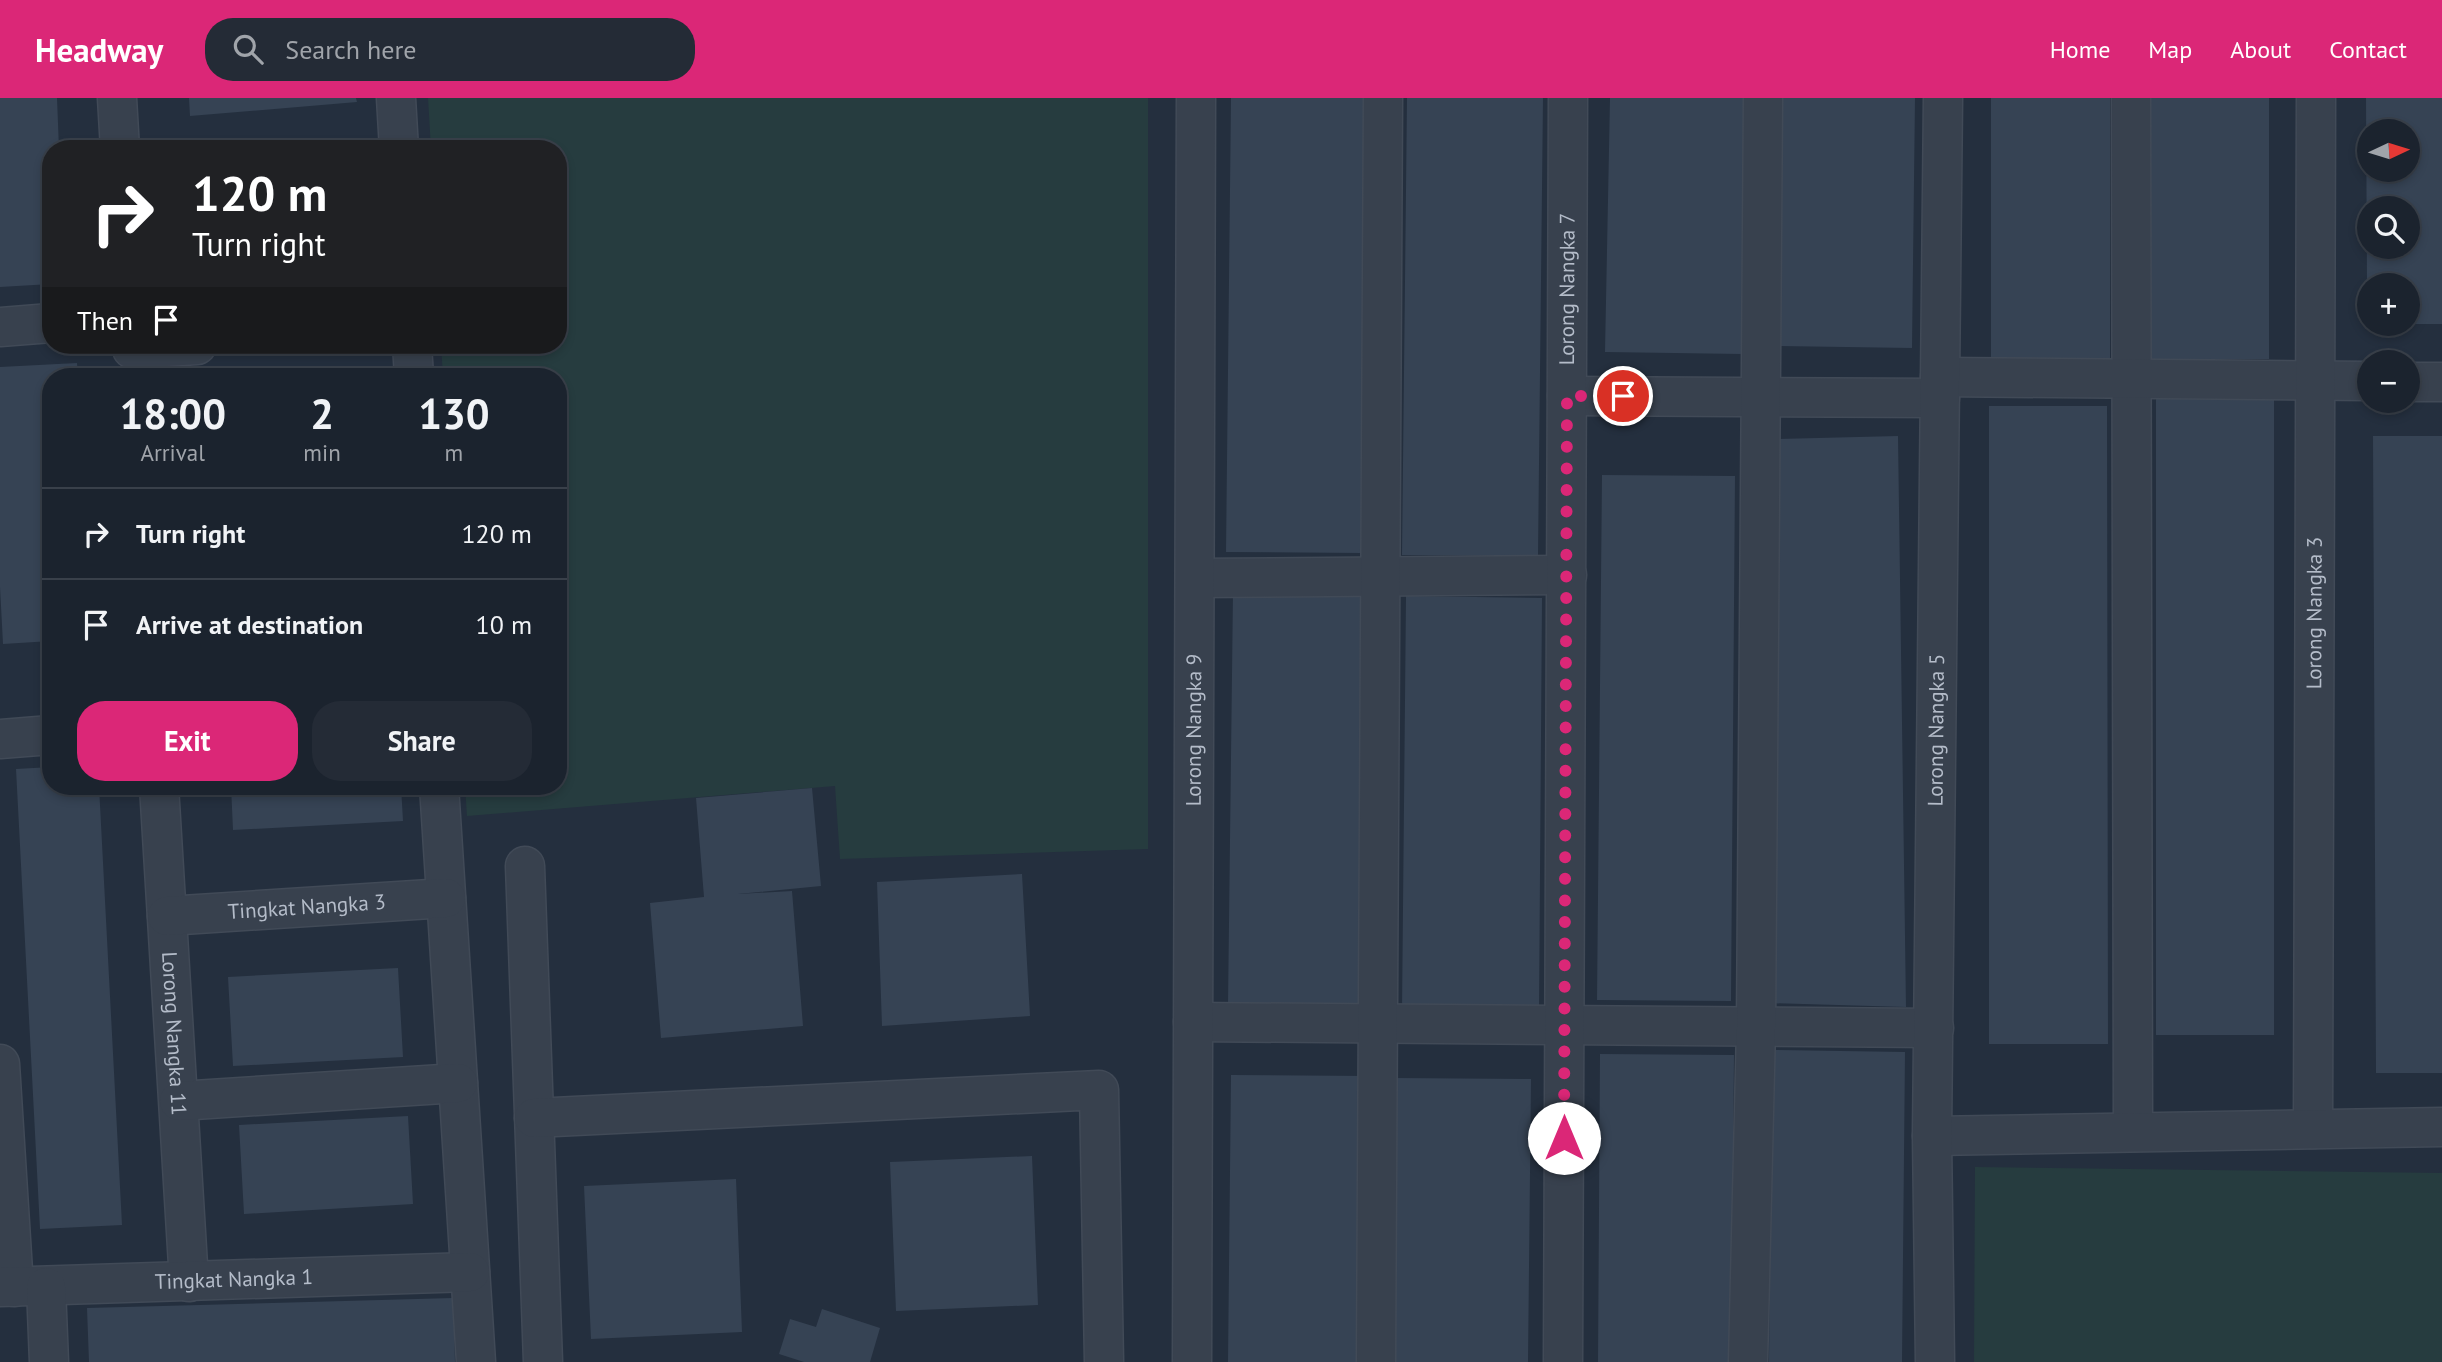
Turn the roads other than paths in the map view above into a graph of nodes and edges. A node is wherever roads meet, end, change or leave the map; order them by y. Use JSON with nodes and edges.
{"nodes":[{"id":1,"x":117,"y":98,"type":"edge"},
{"id":2,"x":396,"y":98,"type":"edge"},
{"id":3,"x":1196,"y":98,"type":"edge"},
{"id":4,"x":1383,"y":98,"type":"edge"},
{"id":5,"x":1568,"y":98,"type":"edge"},
{"id":6,"x":1763,"y":98,"type":"edge"},
{"id":7,"x":1943,"y":98,"type":"edge"},
{"id":8,"x":2131,"y":98,"type":"edge"},
{"id":9,"x":2316,"y":98,"type":"edge"},
{"id":10,"x":119,"y":140,"type":"edge"},
{"id":11,"x":398,"y":140,"type":"edge"},
{"id":12,"x":42,"y":324,"type":"edge"},
{"id":13,"x":0,"y":327,"type":"edge"},
{"id":14,"x":2131,"y":378,"type":"junction"},
{"id":15,"x":2316,"y":380,"type":"junction"},
{"id":16,"x":2357,"y":381,"type":"edge"},
{"id":17,"x":2420,"y":382,"type":"edge"},
{"id":18,"x":2442,"y":383,"type":"edge"},
{"id":19,"x":1940,"y":387,"type":"junction"},
{"id":20,"x":1567,"y":396,"type":"junction"},
{"id":21,"x":1762,"y":397,"type":"junction"},
{"id":22,"x":1382,"y":575,"type":"junction"},
{"id":23,"x":1567,"y":575,"type":"junction"},
{"id":24,"x":1195,"y":578,"type":"junction"},
{"id":25,"x":42,"y":736,"type":"edge"},
{"id":26,"x":0,"y":739,"type":"edge"},
{"id":27,"x":160,"y":795,"type":"edge"},
{"id":28,"x":440,"y":795,"type":"edge"},
{"id":29,"x":524,"y":866,"type":"dead end"},
{"id":30,"x":446,"y":898,"type":"junction"},
{"id":31,"x":167,"y":916,"type":"junction"},
{"id":32,"x":1193,"y":1021,"type":"junction"},
{"id":33,"x":1380,"y":1024,"type":"junction"},
{"id":34,"x":1565,"y":1026,"type":"junction"},
{"id":35,"x":1756,"y":1028,"type":"junction"},
{"id":36,"x":1934,"y":1028,"type":"junction"},
{"id":37,"x":0,"y":1064,"type":"edge"},
{"id":38,"x":458,"y":1083,"type":"junction"},
{"id":39,"x":178,"y":1101,"type":"junction"},
{"id":40,"x":534,"y":1118,"type":"junction"},
{"id":41,"x":2442,"y":1127,"type":"edge"},
{"id":42,"x":2313,"y":1129,"type":"junction"},
{"id":43,"x":2133,"y":1132,"type":"junction"},
{"id":44,"x":1932,"y":1136,"type":"junction"},
{"id":45,"x":470,"y":1272,"type":"junction"},
{"id":46,"x":189,"y":1282,"type":"junction"},
{"id":47,"x":15,"y":1287,"type":"edge"},
{"id":48,"x":49,"y":1362,"type":"edge"},
{"id":49,"x":476,"y":1362,"type":"edge"},
{"id":50,"x":543,"y":1362,"type":"edge"},
{"id":51,"x":1104,"y":1362,"type":"edge"},
{"id":52,"x":1192,"y":1362,"type":"edge"},
{"id":53,"x":1376,"y":1362,"type":"edge"},
{"id":54,"x":1563,"y":1362,"type":"edge"},
{"id":55,"x":1748,"y":1362,"type":"edge"},
{"id":56,"x":1935,"y":1362,"type":"edge"}],
"edges":[{"from":1,"to":10,"type":"street"},
{"from":2,"to":11,"type":"street"},
{"from":3,"to":24,"type":"street","name":"Lorong Nangka 9"},
{"from":4,"to":22,"type":"street"},
{"from":5,"to":20,"type":"street","name":"Lorong Nangka 7"},
{"from":6,"to":21,"type":"street"},
{"from":7,"to":19,"type":"street","name":"Lorong Nangka 5"},
{"from":8,"to":14,"type":"street"},
{"from":9,"to":15,"type":"street","name":"Lorong Nangka 3"},
{"from":12,"to":13,"type":"street"},
{"from":14,"to":15,"type":"street"},
{"from":14,"to":19,"type":"street"},
{"from":14,"to":43,"type":"street"},
{"from":15,"to":16,"type":"street"},
{"from":15,"to":42,"type":"street","name":"Lorong Nangka 3"},
{"from":17,"to":18,"type":"street"},
{"from":19,"to":21,"type":"street"},
{"from":19,"to":36,"type":"street","name":"Lorong Nangka 5"},
{"from":20,"to":21,"type":"street"},
{"from":20,"to":23,"type":"street","name":"Lorong Nangka 7"},
{"from":21,"to":35,"type":"street"},
{"from":22,"to":23,"type":"street"},
{"from":22,"to":24,"type":"street"},
{"from":22,"to":33,"type":"street"},
{"from":23,"to":34,"type":"street","name":"Lorong Nangka 7"},
{"from":24,"to":32,"type":"street","name":"Lorong Nangka 9"},
{"from":25,"to":26,"type":"street"},
{"from":27,"to":31,"type":"street","name":"Lorong Nangka 11"},
{"from":28,"to":30,"type":"street"},
{"from":29,"to":40,"type":"street"},
{"from":30,"to":31,"type":"street","name":"Tingkat Nangka 3"},
{"from":30,"to":38,"type":"street"},
{"from":31,"to":39,"type":"street","name":"Lorong Nangka 11"},
{"from":32,"to":33,"type":"street"},
{"from":32,"to":52,"type":"street","name":"Lorong Nangka 9"},
{"from":33,"to":34,"type":"street"},
{"from":33,"to":53,"type":"street"},
{"from":34,"to":35,"type":"street"},
{"from":34,"to":54,"type":"street","name":"Lorong Nangka 7"},
{"from":35,"to":36,"type":"street"},
{"from":35,"to":55,"type":"street"},
{"from":36,"to":44,"type":"street","name":"Lorong Nangka 5"},
{"from":37,"to":47,"type":"street"},
{"from":38,"to":39,"type":"street"},
{"from":38,"to":45,"type":"street"},
{"from":39,"to":46,"type":"street","name":"Lorong Nangka 11"},
{"from":40,"to":50,"type":"street"},
{"from":40,"to":51,"type":"street"},
{"from":41,"to":42,"type":"street"},
{"from":42,"to":43,"type":"street"},
{"from":43,"to":44,"type":"street"},
{"from":44,"to":56,"type":"street","name":"Lorong Nangka 5"},
{"from":45,"to":46,"type":"street","name":"Tingkat Nangka 1"},
{"from":45,"to":49,"type":"street"},
{"from":46,"to":47,"type":"street","name":"Tingkat Nangka 1"},
{"from":47,"to":48,"type":"street"}]}
